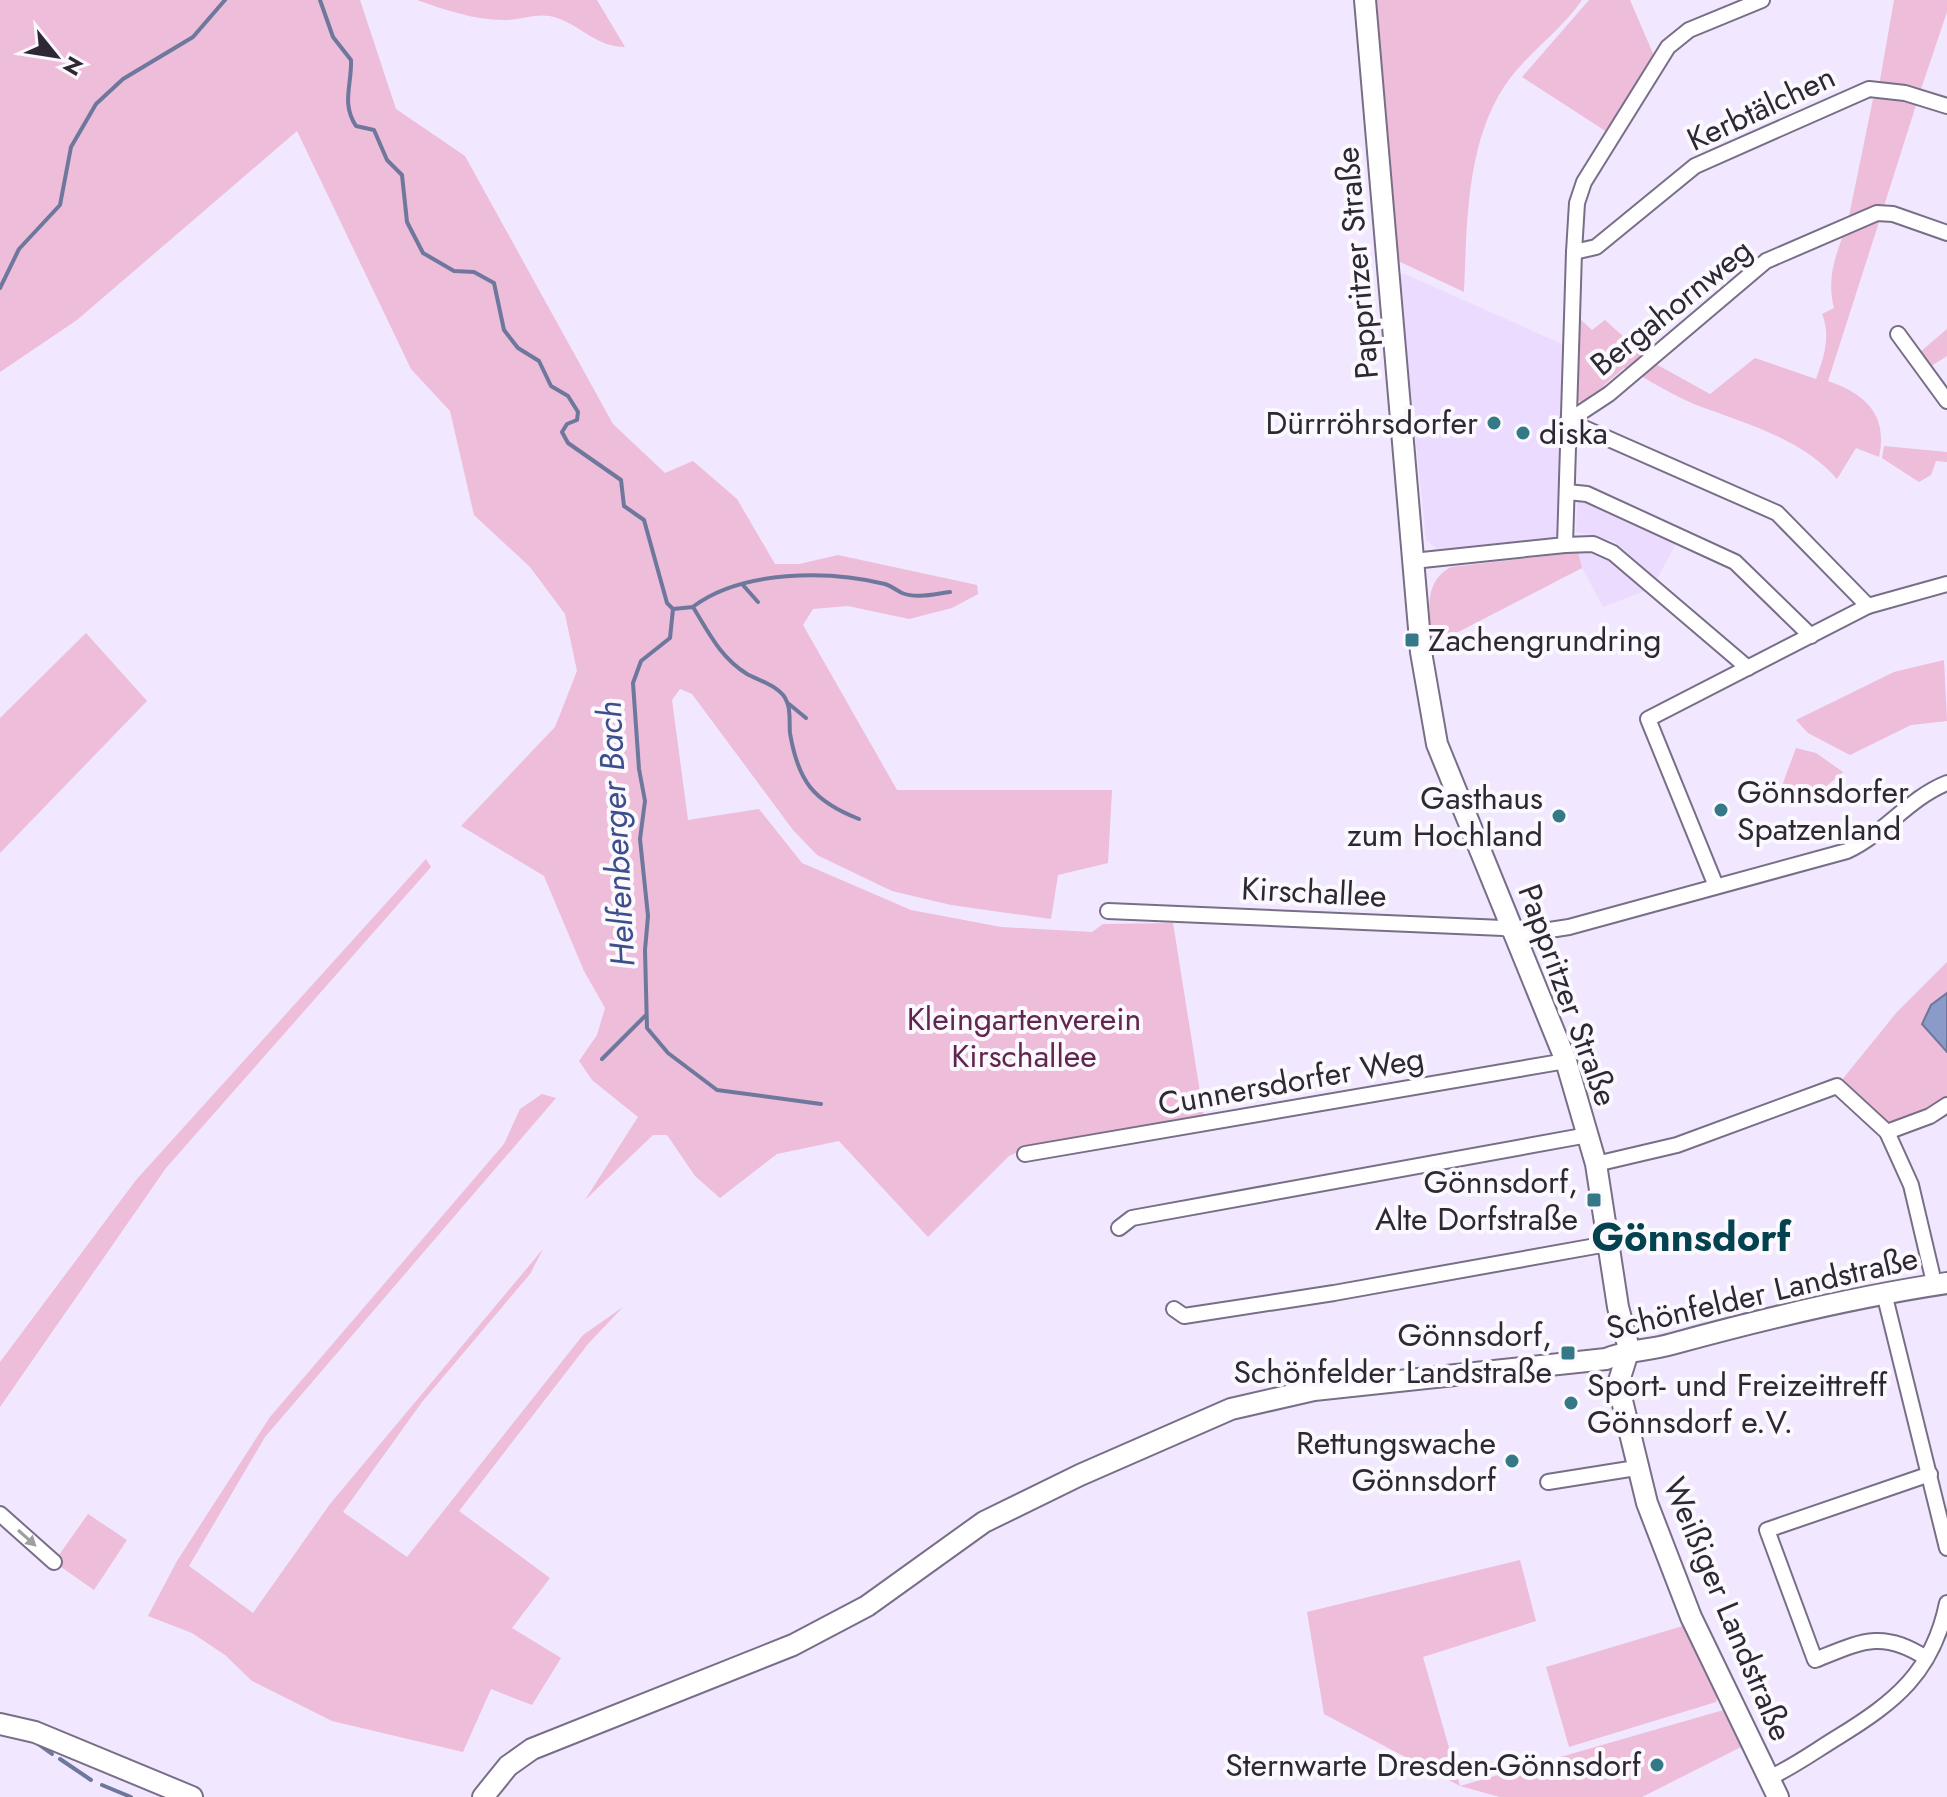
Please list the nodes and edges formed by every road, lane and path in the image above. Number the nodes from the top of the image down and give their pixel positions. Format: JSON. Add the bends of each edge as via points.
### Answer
{"nodes":[{"id":1,"x":1365,"y":0,"type":"edge"},
{"id":2,"x":1762,"y":0,"type":"edge"},
{"id":3,"x":1947,"y":106,"type":"edge"},
{"id":4,"x":1947,"y":233,"type":"edge"},
{"id":5,"x":1574,"y":252,"type":"junction"},
{"id":6,"x":1898,"y":334,"type":"dead end"},
{"id":7,"x":1947,"y":401,"type":"edge"},
{"id":8,"x":1568,"y":421,"type":"junction"},
{"id":9,"x":1567,"y":492,"type":"junction"},
{"id":10,"x":1565,"y":545,"type":"junction"},
{"id":11,"x":1413,"y":561,"type":"junction"},
{"id":12,"x":1947,"y":584,"type":"edge"},
{"id":13,"x":1868,"y":606,"type":"junction"},
{"id":14,"x":1811,"y":636,"type":"junction"},
{"id":15,"x":1748,"y":668,"type":"junction"},
{"id":16,"x":1947,"y":783,"type":"edge"},
{"id":17,"x":1716,"y":886,"type":"junction"},
{"id":18,"x":1108,"y":911,"type":"dead end"},
{"id":19,"x":1516,"y":932,"type":"junction"},
{"id":20,"x":1566,"y":1061,"type":"junction"},
{"id":21,"x":1947,"y":1105,"type":"edge"},
{"id":22,"x":1887,"y":1132,"type":"junction"},
{"id":23,"x":1588,"y":1135,"type":"junction"},
{"id":24,"x":1025,"y":1154,"type":"dead end"},
{"id":25,"x":1596,"y":1164,"type":"junction"},
{"id":26,"x":1119,"y":1228,"type":"dead end"},
{"id":27,"x":1607,"y":1244,"type":"junction"},
{"id":28,"x":1940,"y":1278,"type":"edge"},
{"id":29,"x":1884,"y":1293,"type":"junction"},
{"id":30,"x":1174,"y":1309,"type":"dead end"},
{"id":31,"x":1629,"y":1349,"type":"junction"},
{"id":32,"x":1636,"y":1468,"type":"junction"},
{"id":33,"x":1930,"y":1474,"type":"junction"},
{"id":34,"x":1548,"y":1482,"type":"dead end"},
{"id":35,"x":0,"y":1514,"type":"edge"},
{"id":36,"x":1947,"y":1548,"type":"edge"},
{"id":37,"x":54,"y":1562,"type":"dead end"},
{"id":38,"x":1947,"y":1603,"type":"edge"},
{"id":39,"x":1926,"y":1658,"type":"junction"},
{"id":40,"x":0,"y":1724,"type":"edge"},
{"id":41,"x":1774,"y":1788,"type":"edge"},
{"id":42,"x":192,"y":1797,"type":"edge"},
{"id":43,"x":483,"y":1797,"type":"edge"}],
"edges":[{"from":1,"to":11,"type":"street","name":"Pappritzer Straße"},
{"from":2,"to":5,"type":"street","via":[[1689,30],[1668,47],[1584,182]]},
{"from":3,"to":5,"type":"street","name":"Kerbtälchen","via":[[1869,89],[1695,166],[1596,247]]},
{"from":4,"to":8,"type":"street","name":"Bergahornweg","via":[[1877,213],[1766,261],[1609,394]]},
{"from":5,"to":8,"type":"street"},
{"from":6,"to":7,"type":"street"},
{"from":8,"to":9,"type":"street"},
{"from":8,"to":13,"type":"street","via":[[1777,513]]},
{"from":9,"to":10,"type":"street"},
{"from":9,"to":14,"type":"street","via":[[1587,494],[1735,562]]},
{"from":10,"to":11,"type":"street"},
{"from":10,"to":15,"type":"street","via":[[1593,544],[1613,553]]},
{"from":11,"to":19,"type":"street","name":"Pappritzer Straße","via":[[1437,744]]},
{"from":12,"to":13,"type":"street"},
{"from":13,"to":14,"type":"street"},
{"from":14,"to":15,"type":"street"},
{"from":15,"to":17,"type":"street","via":[[1648,719]]},
{"from":16,"to":17,"type":"street","name":"Kirschallee","via":[[1871,840],[1847,851]]},
{"from":17,"to":19,"type":"street","name":"Kirschallee","via":[[1569,927]]},
{"from":18,"to":19,"type":"street","name":"Kirschallee"},
{"from":19,"to":20,"type":"street","name":"Pappritzer Straße"},
{"from":20,"to":23,"type":"street","name":"Pappritzer Straße"},
{"from":20,"to":24,"type":"street","name":"Cunnersdorfer Weg"},
{"from":21,"to":22,"type":"street"},
{"from":22,"to":25,"type":"street","via":[[1837,1086],[1677,1145]]},
{"from":22,"to":28,"type":"street","via":[[1911,1185]]},
{"from":23,"to":25,"type":"street","name":"Pappritzer Straße"},
{"from":23,"to":26,"type":"street","via":[[1132,1218]]},
{"from":25,"to":27,"type":"street","name":"Pappritzer Straße"},
{"from":27,"to":30,"type":"street","via":[[1184,1316]]},
{"from":27,"to":31,"type":"street","name":"Pappritzer Straße"},
{"from":28,"to":29,"type":"street","name":"Schönfelder Landstraße"},
{"from":29,"to":31,"type":"street","name":"Schönfelder Landstraße","via":[[1798,1309],[1661,1348]]},
{"from":29,"to":33,"type":"street"},
{"from":31,"to":32,"type":"street","name":"Weißiger Landstraße","via":[[1618,1384]]},
{"from":31,"to":43,"type":"street","name":"Schönfelder Landstraße","via":[[1606,1359],[1314,1390],[1192,1425],[984,1522],[834,1625],[532,1749],[508,1766]]},
{"from":32,"to":34,"type":"street"},
{"from":32,"to":41,"type":"street","name":"Weißiger Landstraße","via":[[1691,1617]]},
{"from":33,"to":36,"type":"street"},
{"from":33,"to":39,"type":"street","via":[[1767,1530],[1815,1660],[1862,1641],[1889,1639]]},
{"from":35,"to":37,"type":"street","one_way":true},
{"from":38,"to":39,"type":"street"},
{"from":39,"to":41,"type":"street","via":[[1913,1681],[1889,1705]]},
{"from":40,"to":42,"type":"street","via":[[35,1732]]}]}
